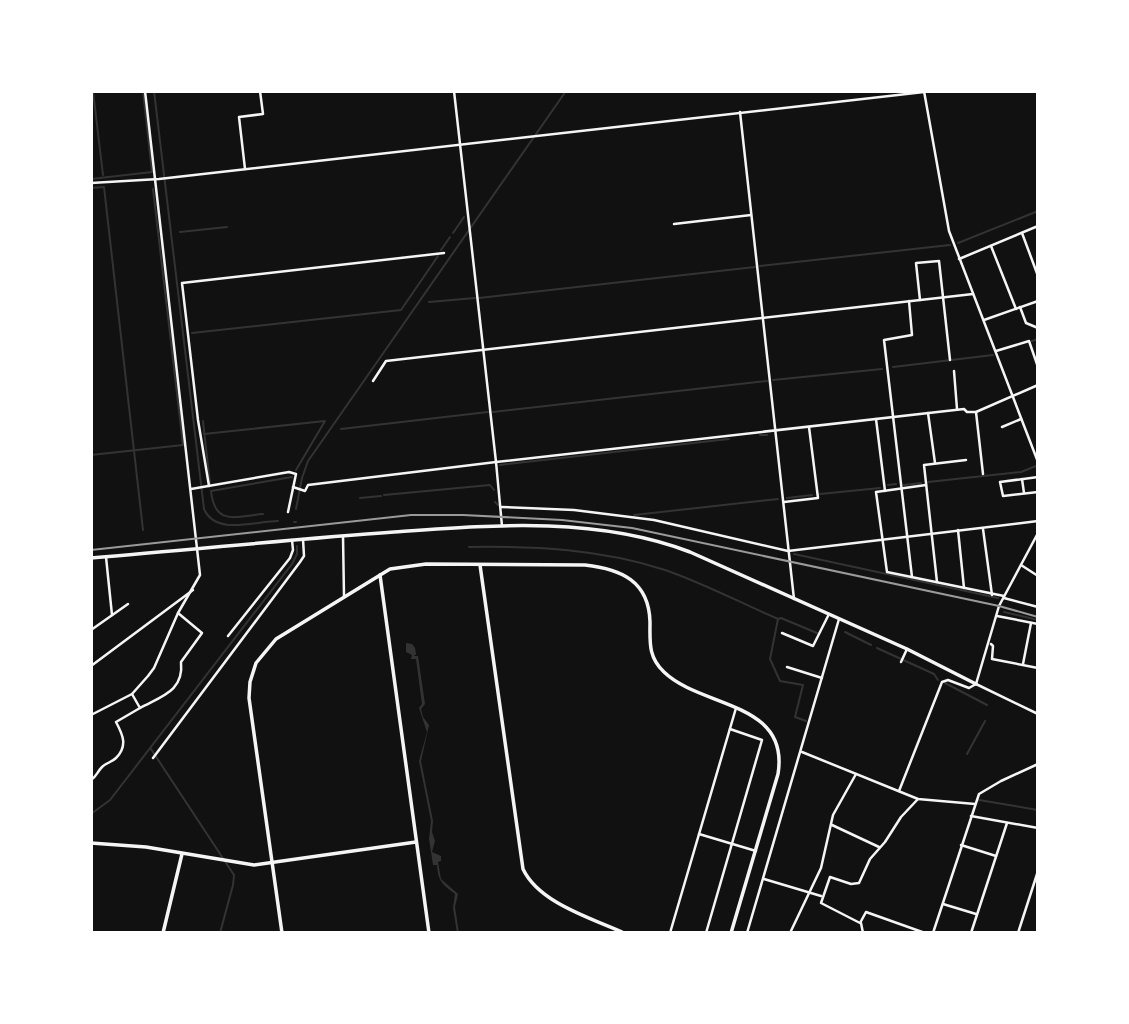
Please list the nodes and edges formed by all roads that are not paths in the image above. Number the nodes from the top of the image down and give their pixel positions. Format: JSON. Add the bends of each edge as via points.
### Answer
{"nodes":[{"id":1,"x":145,"y":91,"type":"edge"},
{"id":2,"x":260,"y":91,"type":"edge"},
{"id":3,"x":454,"y":91,"type":"edge"},
{"id":4,"x":924,"y":92,"type":"edge"},
{"id":5,"x":740,"y":112,"type":"junction"},
{"id":6,"x":460,"y":145,"type":"junction"},
{"id":7,"x":245,"y":169,"type":"junction"},
{"id":8,"x":157,"y":179,"type":"junction"},
{"id":9,"x":91,"y":183,"type":"edge"},
{"id":10,"x":751,"y":215,"type":"junction"},
{"id":11,"x":674,"y":224,"type":"dead end"},
{"id":12,"x":1038,"y":226,"type":"edge"},
{"id":13,"x":1022,"y":233,"type":"junction"},
{"id":14,"x":991,"y":246,"type":"junction"},
{"id":15,"x":444,"y":253,"type":"dead end"},
{"id":16,"x":959,"y":259,"type":"junction"},
{"id":17,"x":1038,"y":276,"type":"edge"},
{"id":18,"x":973,"y":294,"type":"junction"},
{"id":19,"x":944,"y":297,"type":"junction"},
{"id":20,"x":920,"y":300,"type":"junction"},
{"id":21,"x":909,"y":301,"type":"junction"},
{"id":22,"x":1038,"y":301,"type":"edge"},
{"id":23,"x":1018,"y":308,"type":"junction"},
{"id":24,"x":764,"y":318,"type":"junction"},
{"id":25,"x":984,"y":320,"type":"junction"},
{"id":26,"x":1038,"y":328,"type":"edge"},
{"id":27,"x":483,"y":349,"type":"junction"},
{"id":28,"x":996,"y":351,"type":"junction"},
{"id":29,"x":950,"y":360,"type":"dead end"},
{"id":30,"x":1038,"y":368,"type":"edge"},
{"id":31,"x":954,"y":371,"type":"dead end"},
{"id":32,"x":373,"y":381,"type":"dead end"},
{"id":33,"x":1038,"y":385,"type":"edge"},
{"id":34,"x":1012,"y":395,"type":"junction"},
{"id":35,"x":957,"y":410,"type":"junction"},
{"id":36,"x":976,"y":412,"type":"junction"},
{"id":37,"x":928,"y":413,"type":"junction"},
{"id":38,"x":892,"y":417,"type":"junction"},
{"id":39,"x":876,"y":419,"type":"junction"},
{"id":40,"x":1021,"y":419,"type":"junction"},
{"id":41,"x":809,"y":426,"type":"junction"},
{"id":42,"x":1002,"y":427,"type":"dead end"},
{"id":43,"x":776,"y":430,"type":"junction"},
{"id":44,"x":966,"y":460,"type":"dead end"},
{"id":45,"x":1038,"y":462,"type":"edge"},
{"id":46,"x":496,"y":463,"type":"junction"},
{"id":47,"x":935,"y":463,"type":"junction"},
{"id":48,"x":983,"y":474,"type":"dead end"},
{"id":49,"x":1038,"y":477,"type":"edge"},
{"id":50,"x":1022,"y":479,"type":"junction"},
{"id":51,"x":926,"y":485,"type":"junction"},
{"id":52,"x":207,"y":487,"type":"junction"},
{"id":53,"x":294,"y":488,"type":"junction"},
{"id":54,"x":191,"y":489,"type":"junction"},
{"id":55,"x":900,"y":489,"type":"junction"},
{"id":56,"x":885,"y":491,"type":"junction"},
{"id":57,"x":1038,"y":492,"type":"edge"},
{"id":58,"x":1024,"y":494,"type":"junction"},
{"id":59,"x":784,"y":502,"type":"junction"},
{"id":60,"x":501,"y":507,"type":"junction"},
{"id":61,"x":288,"y":512,"type":"dead end"},
{"id":62,"x":1038,"y":521,"type":"edge"},
{"id":63,"x":502,"y":526,"type":"junction"},
{"id":64,"x":983,"y":527,"type":"junction"},
{"id":65,"x":958,"y":530,"type":"junction"},
{"id":66,"x":931,"y":533,"type":"junction"},
{"id":67,"x":1038,"y":533,"type":"edge"},
{"id":68,"x":343,"y":536,"type":"junction"},
{"id":69,"x":906,"y":536,"type":"junction"},
{"id":70,"x":303,"y":539,"type":"junction"},
{"id":71,"x":883,"y":539,"type":"junction"},
{"id":72,"x":293,"y":540,"type":"junction"},
{"id":73,"x":198,"y":550,"type":"junction"},
{"id":74,"x":789,"y":551,"type":"junction"},
{"id":75,"x":106,"y":557,"type":"junction"},
{"id":76,"x":91,"y":558,"type":"edge"},
{"id":77,"x":480,"y":565,"type":"junction"},
{"id":78,"x":1021,"y":565,"type":"junction"},
{"id":79,"x":1038,"y":568,"type":"edge"},
{"id":80,"x":1032,"y":572,"type":"junction"},
{"id":81,"x":380,"y":575,"type":"junction"},
{"id":82,"x":1038,"y":576,"type":"edge"},
{"id":83,"x":912,"y":577,"type":"junction"},
{"id":84,"x":937,"y":582,"type":"junction"},
{"id":85,"x":964,"y":588,"type":"junction"},
{"id":86,"x":193,"y":590,"type":"junction"},
{"id":87,"x":992,"y":595,"type":"junction"},
{"id":88,"x":344,"y":596,"type":"junction"},
{"id":89,"x":1004,"y":597,"type":"junction"},
{"id":90,"x":794,"y":598,"type":"junction"},
{"id":91,"x":128,"y":604,"type":"dead end"},
{"id":92,"x":1038,"y":607,"type":"edge"},
{"id":93,"x":178,"y":613,"type":"junction"},
{"id":94,"x":829,"y":614,"type":"junction"},
{"id":95,"x":112,"y":615,"type":"junction"},
{"id":96,"x":998,"y":616,"type":"junction"},
{"id":97,"x":839,"y":619,"type":"junction"},
{"id":98,"x":1031,"y":622,"type":"junction"},
{"id":99,"x":1038,"y":624,"type":"edge"},
{"id":100,"x":91,"y":630,"type":"edge"},
{"id":101,"x":782,"y":633,"type":"dead end"},
{"id":102,"x":228,"y":636,"type":"dead end"},
{"id":103,"x":989,"y":643,"type":"junction"},
{"id":104,"x":907,"y":649,"type":"junction"},
{"id":105,"x":902,"y":660,"type":"dead end"},
{"id":106,"x":1022,"y":665,"type":"junction"},
{"id":107,"x":91,"y":666,"type":"edge"},
{"id":108,"x":787,"y":667,"type":"dead end"},
{"id":109,"x":1038,"y":668,"type":"edge"},
{"id":110,"x":822,"y":678,"type":"junction"},
{"id":111,"x":976,"y":684,"type":"junction"},
{"id":112,"x":132,"y":694,"type":"junction"},
{"id":113,"x":140,"y":708,"type":"junction"},
{"id":114,"x":736,"y":708,"type":"junction"},
{"id":115,"x":1038,"y":714,"type":"edge"},
{"id":116,"x":91,"y":715,"type":"edge"},
{"id":117,"x":730,"y":729,"type":"junction"},
{"id":118,"x":801,"y":751,"type":"junction"},
{"id":119,"x":153,"y":758,"type":"dead end"},
{"id":120,"x":1038,"y":764,"type":"edge"},
{"id":121,"x":856,"y":774,"type":"junction"},
{"id":122,"x":91,"y":779,"type":"edge"},
{"id":123,"x":899,"y":791,"type":"junction"},
{"id":124,"x":918,"y":799,"type":"junction"},
{"id":125,"x":975,"y":804,"type":"junction"},
{"id":126,"x":971,"y":816,"type":"junction"},
{"id":127,"x":1007,"y":823,"type":"junction"},
{"id":128,"x":831,"y":825,"type":"junction"},
{"id":129,"x":1038,"y":828,"type":"edge"},
{"id":130,"x":699,"y":834,"type":"junction"},
{"id":131,"x":416,"y":842,"type":"junction"},
{"id":132,"x":91,"y":843,"type":"edge"},
{"id":133,"x":732,"y":844,"type":"junction"},
{"id":134,"x":961,"y":845,"type":"junction"},
{"id":135,"x":879,"y":848,"type":"junction"},
{"id":136,"x":756,"y":851,"type":"junction"},
{"id":137,"x":183,"y":854,"type":"junction"},
{"id":138,"x":996,"y":856,"type":"junction"},
{"id":139,"x":272,"y":862,"type":"junction"},
{"id":140,"x":1038,"y":870,"type":"edge"},
{"id":141,"x":764,"y":878,"type":"junction"},
{"id":142,"x":810,"y":892,"type":"junction"},
{"id":143,"x":822,"y":897,"type":"junction"},
{"id":144,"x":943,"y":904,"type":"junction"},
{"id":145,"x":977,"y":915,"type":"junction"},
{"id":146,"x":860,"y":923,"type":"junction"},
{"id":147,"x":163,"y":933,"type":"edge"},
{"id":148,"x":282,"y":933,"type":"edge"},
{"id":149,"x":429,"y":933,"type":"edge"},
{"id":150,"x":624,"y":933,"type":"edge"},
{"id":151,"x":670,"y":933,"type":"edge"},
{"id":152,"x":706,"y":933,"type":"edge"},
{"id":153,"x":732,"y":933,"type":"edge"},
{"id":154,"x":747,"y":933,"type":"edge"},
{"id":155,"x":790,"y":933,"type":"edge"},
{"id":156,"x":863,"y":933,"type":"edge"},
{"id":157,"x":925,"y":933,"type":"edge"},
{"id":158,"x":933,"y":933,"type":"edge"},
{"id":159,"x":971,"y":933,"type":"edge"},
{"id":160,"x":1018,"y":933,"type":"edge"}],
"edges":[{"from":1,"to":8,"type":"street"},
{"from":2,"to":7,"type":"street","via":[[262,114],[239,117]]},
{"from":3,"to":6,"type":"street"},
{"from":4,"to":5,"type":"street"},
{"from":4,"to":16,"type":"street","via":[[946,221]]},
{"from":5,"to":6,"type":"street"},
{"from":5,"to":10,"type":"street"},
{"from":6,"to":7,"type":"street"},
{"from":6,"to":27,"type":"street"},
{"from":7,"to":8,"type":"street"},
{"from":8,"to":9,"type":"street"},
{"from":8,"to":54,"type":"street"},
{"from":10,"to":11,"type":"street"},
{"from":10,"to":24,"type":"street"},
{"from":12,"to":13,"type":"street"},
{"from":13,"to":14,"type":"street"},
{"from":13,"to":17,"type":"street"},
{"from":14,"to":16,"type":"street"},
{"from":14,"to":23,"type":"street"},
{"from":15,"to":52,"type":"street","via":[[183,283]]},
{"from":16,"to":18,"type":"street"},
{"from":18,"to":19,"type":"street"},
{"from":18,"to":25,"type":"street"},
{"from":19,"to":20,"type":"street"},
{"from":19,"to":20,"type":"street","via":[[939,261],[916,263]]},
{"from":19,"to":29,"type":"street"},
{"from":20,"to":21,"type":"street"},
{"from":21,"to":24,"type":"street"},
{"from":21,"to":38,"type":"street","via":[[912,335],[884,340]]},
{"from":22,"to":23,"type":"street"},
{"from":23,"to":25,"type":"street"},
{"from":23,"to":26,"type":"street","via":[[1026,323]]},
{"from":24,"to":27,"type":"street"},
{"from":24,"to":43,"type":"street"},
{"from":25,"to":28,"type":"street"},
{"from":27,"to":32,"type":"street","via":[[386,362]]},
{"from":27,"to":46,"type":"street"},
{"from":28,"to":30,"type":"street","via":[[1029,341]]},
{"from":28,"to":34,"type":"street"},
{"from":31,"to":35,"type":"street"},
{"from":33,"to":34,"type":"street"},
{"from":34,"to":36,"type":"street"},
{"from":34,"to":40,"type":"street"},
{"from":35,"to":36,"type":"street"},
{"from":35,"to":37,"type":"street"},
{"from":36,"to":48,"type":"street"},
{"from":37,"to":38,"type":"street"},
{"from":37,"to":47,"type":"street"},
{"from":38,"to":39,"type":"street"},
{"from":38,"to":55,"type":"street"},
{"from":39,"to":41,"type":"street"},
{"from":39,"to":56,"type":"street"},
{"from":40,"to":42,"type":"street"},
{"from":40,"to":45,"type":"street"},
{"from":41,"to":43,"type":"street"},
{"from":41,"to":59,"type":"street","via":[[818,498]]},
{"from":43,"to":46,"type":"street"},
{"from":43,"to":59,"type":"street"},
{"from":44,"to":47,"type":"street"},
{"from":46,"to":53,"type":"street","via":[[308,485],[304,491]]},
{"from":46,"to":60,"type":"street"},
{"from":47,"to":51,"type":"street","via":[[924,465]]},
{"from":49,"to":50,"type":"street"},
{"from":50,"to":58,"type":"street"},
{"from":50,"to":58,"type":"street","via":[[1000,482],[1003,496]]},
{"from":51,"to":55,"type":"street"},
{"from":51,"to":66,"type":"street"},
{"from":52,"to":53,"type":"street","via":[[289,472],[296,474]]},
{"from":52,"to":54,"type":"street"},
{"from":53,"to":61,"type":"street"},
{"from":54,"to":73,"type":"street"},
{"from":55,"to":56,"type":"street"},
{"from":55,"to":69,"type":"street"},
{"from":56,"to":71,"type":"street","via":[[877,492]]},
{"from":57,"to":58,"type":"street"},
{"from":59,"to":74,"type":"street"},
{"from":60,"to":63,"type":"street"},
{"from":60,"to":74,"type":"street","via":[[654,520]]},
{"from":62,"to":64,"type":"street"},
{"from":63,"to":68,"type":"street"},
{"from":63,"to":90,"type":"street","via":[[575,528],[656,541]]},
{"from":64,"to":65,"type":"street"},
{"from":64,"to":87,"type":"street"},
{"from":65,"to":66,"type":"street"},
{"from":65,"to":85,"type":"street"},
{"from":66,"to":69,"type":"street"},
{"from":66,"to":84,"type":"street"},
{"from":67,"to":78,"type":"street"},
{"from":68,"to":70,"type":"street"},
{"from":68,"to":88,"type":"street"},
{"from":69,"to":71,"type":"street"},
{"from":69,"to":83,"type":"street"},
{"from":70,"to":72,"type":"street"},
{"from":70,"to":119,"type":"street","via":[[300,562]]},
{"from":71,"to":74,"type":"street"},
{"from":71,"to":83,"type":"street","via":[[887,572]]},
{"from":72,"to":73,"type":"street"},
{"from":72,"to":102,"type":"street","via":[[290,558]]},
{"from":73,"to":75,"type":"street"},
{"from":73,"to":86,"type":"street","via":[[200,575]]},
{"from":74,"to":90,"type":"street"},
{"from":75,"to":76,"type":"street"},
{"from":75,"to":95,"type":"street"},
{"from":77,"to":81,"type":"street","via":[[426,564]]},
{"from":77,"to":114,"type":"street","via":[[585,565],[625,575],[648,605],[649,641],[657,666],[675,681]]},
{"from":77,"to":150,"type":"street","via":[[523,869],[544,896]]},
{"from":78,"to":80,"type":"street"},
{"from":78,"to":89,"type":"street"},
{"from":79,"to":80,"type":"street"},
{"from":80,"to":82,"type":"street"},
{"from":81,"to":88,"type":"street"},
{"from":81,"to":131,"type":"street"},
{"from":83,"to":84,"type":"street"},
{"from":84,"to":85,"type":"street"},
{"from":85,"to":87,"type":"street"},
{"from":86,"to":93,"type":"street"},
{"from":86,"to":107,"type":"street"},
{"from":87,"to":89,"type":"street"},
{"from":88,"to":139,"type":"street","via":[[276,639],[261,656],[250,682]]},
{"from":89,"to":92,"type":"street"},
{"from":89,"to":96,"type":"street"},
{"from":90,"to":94,"type":"street"},
{"from":91,"to":95,"type":"street"},
{"from":93,"to":112,"type":"street","via":[[154,668]]},
{"from":93,"to":113,"type":"street","via":[[202,633],[181,662],[179,684]]},
{"from":94,"to":97,"type":"street"},
{"from":94,"to":101,"type":"street","via":[[813,646]]},
{"from":95,"to":100,"type":"street"},
{"from":96,"to":98,"type":"street"},
{"from":96,"to":103,"type":"street"},
{"from":97,"to":104,"type":"street"},
{"from":97,"to":110,"type":"street"},
{"from":98,"to":99,"type":"street"},
{"from":98,"to":106,"type":"street"},
{"from":103,"to":106,"type":"street","via":[[992,659]]},
{"from":103,"to":111,"type":"street"},
{"from":104,"to":105,"type":"street"},
{"from":104,"to":111,"type":"street"},
{"from":106,"to":109,"type":"street"},
{"from":108,"to":110,"type":"street"},
{"from":110,"to":118,"type":"street"},
{"from":111,"to":115,"type":"street"},
{"from":111,"to":123,"type":"street","via":[[969,688],[942,682]]},
{"from":112,"to":113,"type":"street"},
{"from":112,"to":116,"type":"street"},
{"from":113,"to":122,"type":"street","via":[[116,722],[124,745]]},
{"from":114,"to":117,"type":"street"},
{"from":114,"to":136,"type":"street","via":[[766,726],[779,751],[778,774]]},
{"from":117,"to":130,"type":"street"},
{"from":117,"to":133,"type":"street","via":[[762,740]]},
{"from":118,"to":121,"type":"street"},
{"from":118,"to":141,"type":"street"},
{"from":120,"to":125,"type":"street","via":[[982,791]]},
{"from":121,"to":123,"type":"street"},
{"from":121,"to":128,"type":"street"},
{"from":123,"to":124,"type":"street"},
{"from":124,"to":125,"type":"street"},
{"from":124,"to":135,"type":"street"},
{"from":125,"to":126,"type":"street"},
{"from":126,"to":127,"type":"street"},
{"from":126,"to":134,"type":"street"},
{"from":127,"to":129,"type":"street"},
{"from":127,"to":138,"type":"street"},
{"from":128,"to":135,"type":"street"},
{"from":128,"to":142,"type":"street"},
{"from":130,"to":133,"type":"street"},
{"from":130,"to":151,"type":"street"},
{"from":131,"to":139,"type":"street"},
{"from":131,"to":149,"type":"street"},
{"from":132,"to":137,"type":"street"},
{"from":133,"to":136,"type":"street"},
{"from":133,"to":152,"type":"street"},
{"from":134,"to":138,"type":"street"},
{"from":134,"to":144,"type":"street"},
{"from":135,"to":143,"type":"street","via":[[859,883],[830,877]]},
{"from":136,"to":153,"type":"street"},
{"from":137,"to":139,"type":"street","via":[[254,865]]},
{"from":137,"to":147,"type":"street"},
{"from":138,"to":145,"type":"street"},
{"from":139,"to":148,"type":"street"},
{"from":140,"to":160,"type":"street"},
{"from":141,"to":142,"type":"street"},
{"from":141,"to":154,"type":"street"},
{"from":142,"to":143,"type":"street"},
{"from":142,"to":155,"type":"street"},
{"from":143,"to":146,"type":"street","via":[[821,903]]},
{"from":144,"to":145,"type":"street"},
{"from":144,"to":158,"type":"street"},
{"from":145,"to":159,"type":"street"},
{"from":146,"to":156,"type":"street"},
{"from":146,"to":157,"type":"street","via":[[866,912]]}]}
